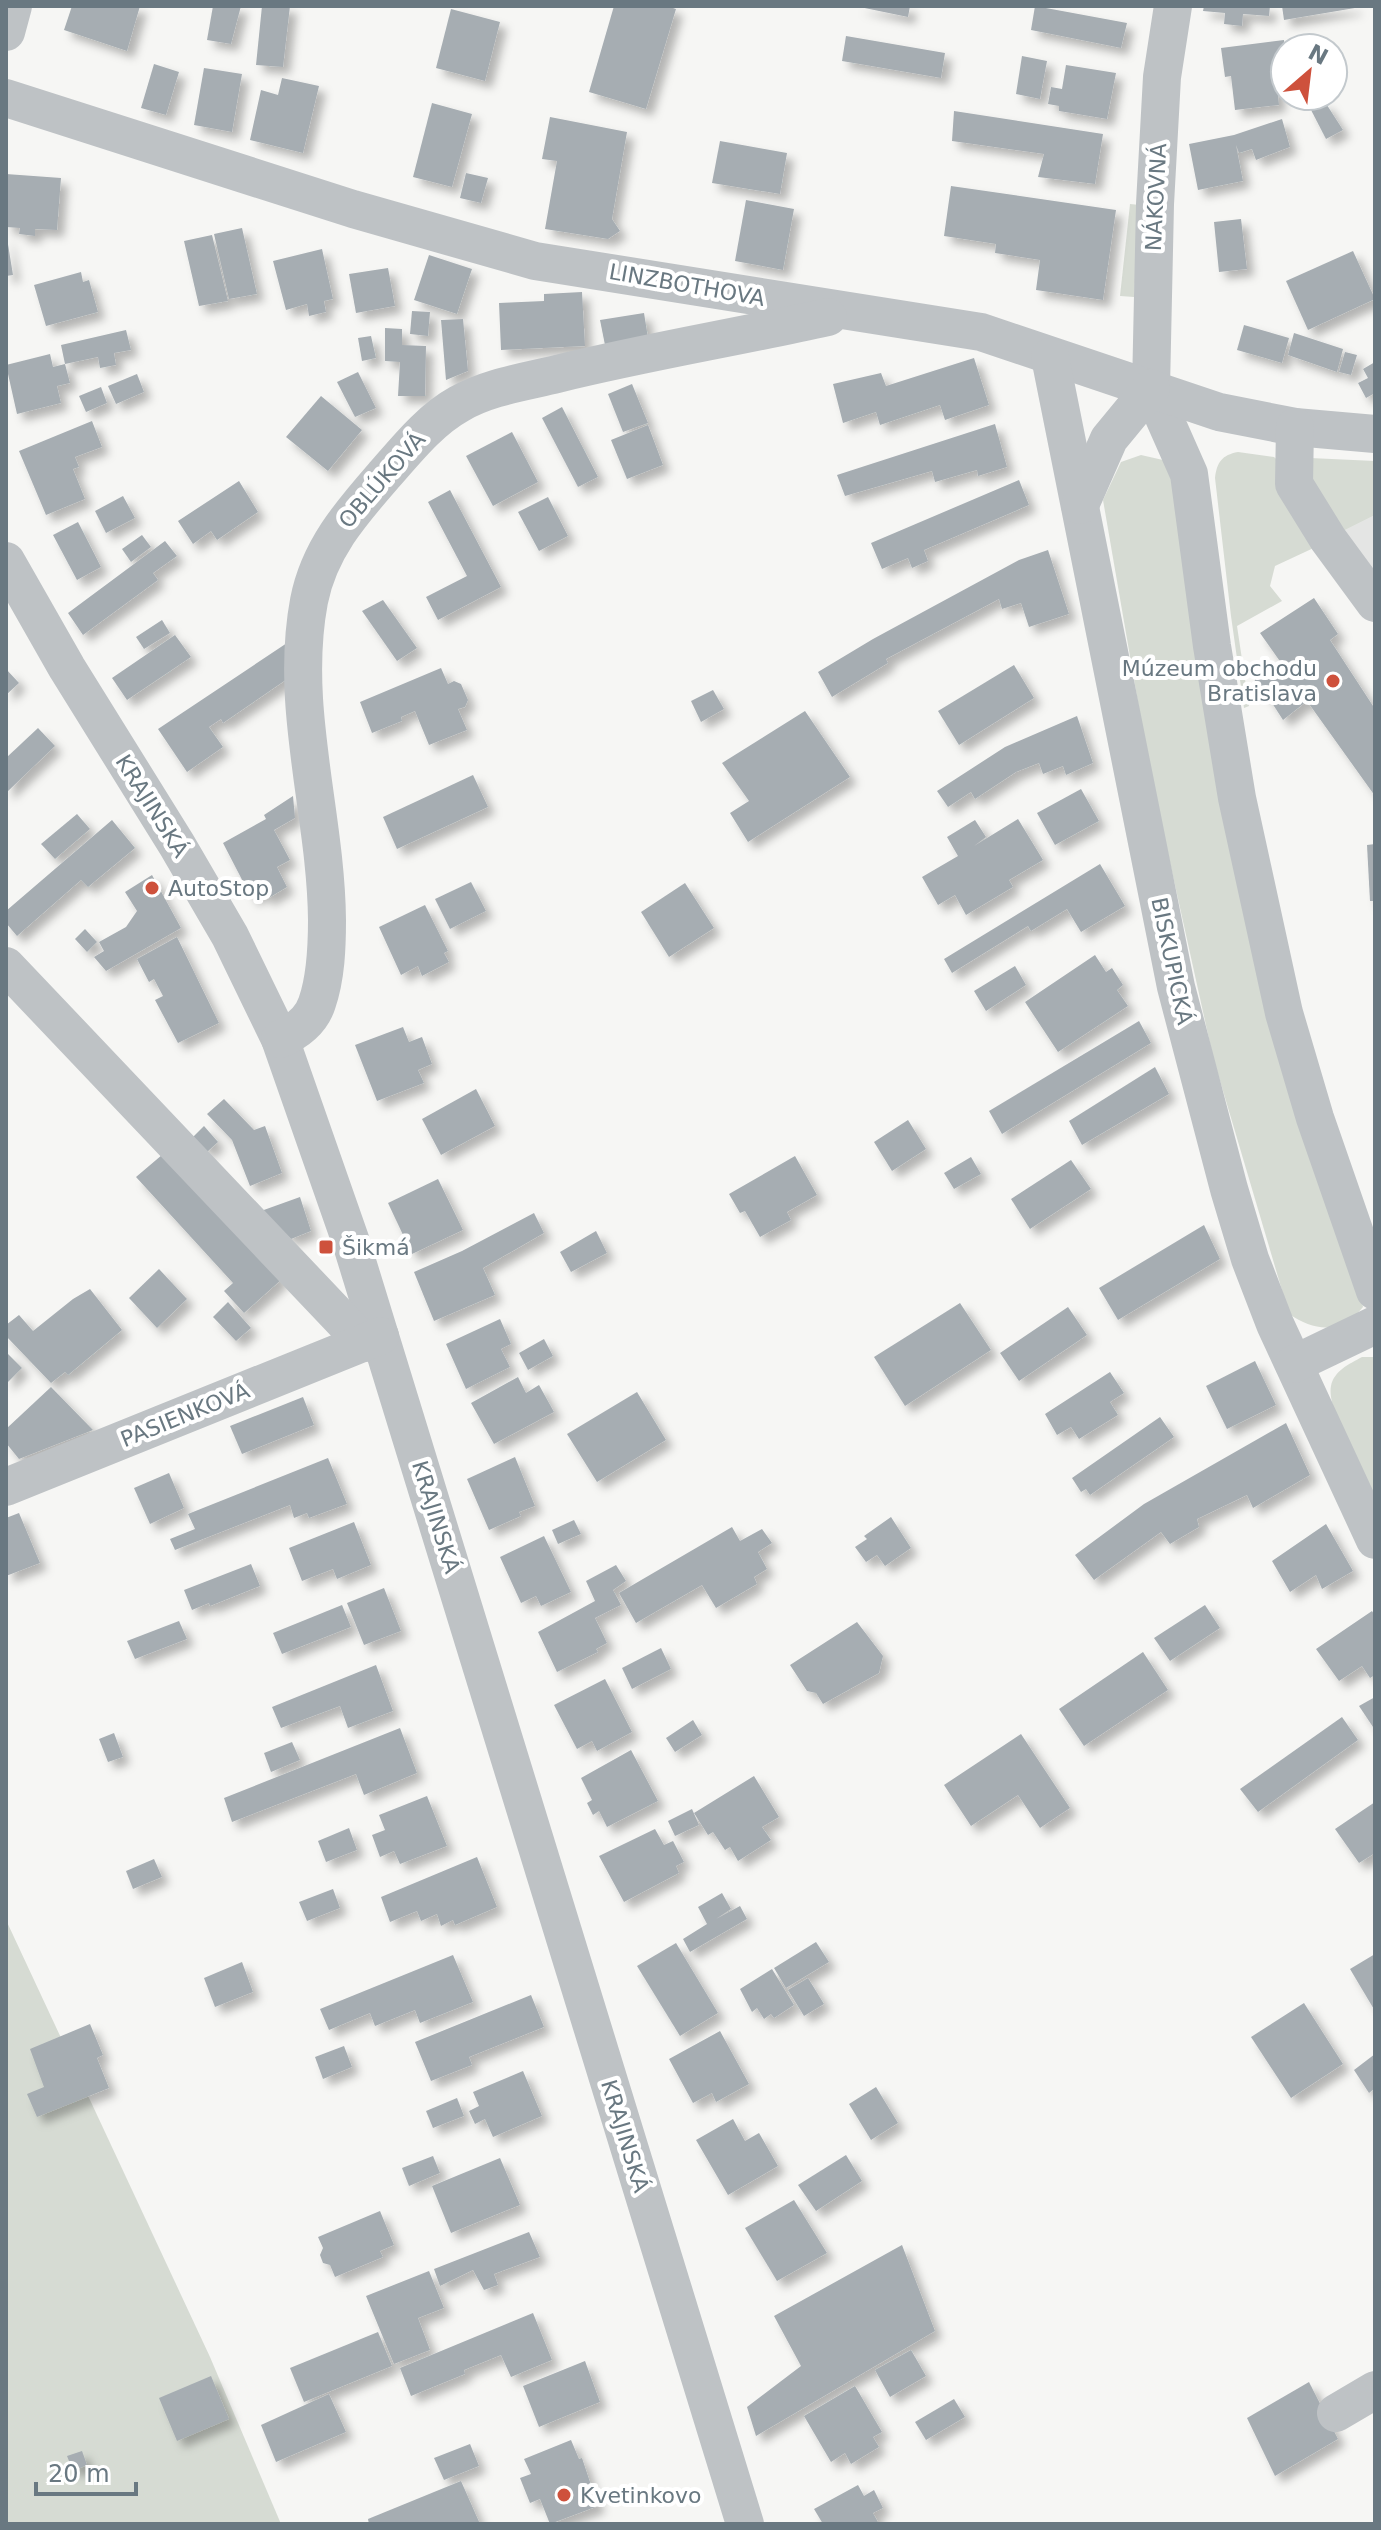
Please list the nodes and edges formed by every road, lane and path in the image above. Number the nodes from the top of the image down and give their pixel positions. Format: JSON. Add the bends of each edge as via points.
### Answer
{"nodes":[{"id":1,"x":13,"y":6,"type":"edge"},
{"id":2,"x":1173,"y":6,"type":"edge"},
{"id":3,"x":6,"y":32,"type":"edge"},
{"id":4,"x":6,"y":98,"type":"edge"},
{"id":5,"x":846,"y":312,"type":"junction"},
{"id":6,"x":1050,"y":357,"type":"junction"},
{"id":7,"x":1151,"y":388,"type":"junction"},
{"id":8,"x":1295,"y":427,"type":"junction"},
{"id":9,"x":1375,"y":434,"type":"edge"},
{"id":10,"x":1080,"y":505,"type":"junction"},
{"id":11,"x":6,"y":561,"type":"edge"},
{"id":12,"x":1375,"y":603,"type":"edge"},
{"id":13,"x":6,"y":966,"type":"edge"},
{"id":14,"x":280,"y":1039,"type":"junction"},
{"id":15,"x":1375,"y":1291,"type":"edge"},
{"id":16,"x":1375,"y":1325,"type":"edge"},
{"id":17,"x":372,"y":1339,"type":"junction"},
{"id":18,"x":1294,"y":1364,"type":"junction"},
{"id":19,"x":6,"y":1487,"type":"edge"},
{"id":20,"x":1375,"y":1540,"type":"edge"},
{"id":21,"x":1375,"y":2390,"type":"edge"},
{"id":22,"x":1336,"y":2413,"type":"dead end"},
{"id":23,"x":745,"y":2524,"type":"edge"}],
"edges":[{"from":1,"to":3,"type":"street"},
{"from":2,"to":7,"type":"street","name":"NÁKOVNÁ","via":[[1162,77]]},
{"from":4,"to":5,"type":"street","name":"LINZBOTHOVA","via":[[535,261]]},
{"from":5,"to":6,"type":"street","name":"LINZBOTHOVA","via":[[981,332]]},
{"from":5,"to":14,"type":"street","name":"OBLÚKOVÁ","via":[[478,393],[442,414],[345,519],[312,584],[304,636],[307,726],[326,881],[324,975],[313,1013],[298,1031]]},
{"from":6,"to":7,"type":"street","name":"LINZBOTHOVA"},
{"from":6,"to":10,"type":"street","name":"BISKUPICKÁ"},
{"from":7,"to":8,"type":"street","name":"LINZBOTHOVA","via":[[1219,412]]},
{"from":7,"to":10,"type":"street","via":[[1109,439]]},
{"from":7,"to":15,"type":"street","via":[[1189,474],[1237,798],[1284,1013]]},
{"from":8,"to":9,"type":"street","name":"LINZBOTHOVA"},
{"from":8,"to":12,"type":"street","via":[[1294,484]]},
{"from":10,"to":18,"type":"street","name":"BISKUPICKÁ","via":[[1176,987],[1246,1245]]},
{"from":11,"to":14,"type":"street","name":"KRAJINSKÁ","via":[[230,936]]},
{"from":13,"to":17,"type":"street"},
{"from":14,"to":17,"type":"street","name":"KRAJINSKÁ","via":[[351,1242]]},
{"from":16,"to":18,"type":"street"},
{"from":17,"to":19,"type":"street","name":"PASIENKOVÁ"},
{"from":17,"to":23,"type":"street","name":"KRAJINSKÁ"},
{"from":18,"to":20,"type":"street","name":"BISKUPICKÁ"},
{"from":21,"to":22,"type":"street"}]}
